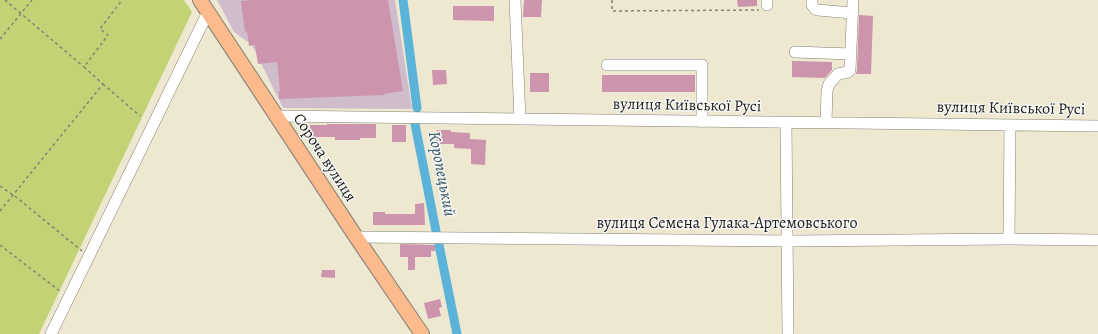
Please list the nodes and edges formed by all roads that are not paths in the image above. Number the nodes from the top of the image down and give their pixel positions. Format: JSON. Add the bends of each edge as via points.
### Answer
{"nodes":[{"id":1,"x":200,"y":0,"type":"edge"},
{"id":2,"x":515,"y":0,"type":"edge"},
{"id":3,"x":812,"y":0,"type":"edge"},
{"id":4,"x":853,"y":0,"type":"edge"},
{"id":5,"x":208,"y":12,"type":"junction"},
{"id":6,"x":852,"y":13,"type":"junction"},
{"id":7,"x":795,"y":52,"type":"dead end"},
{"id":8,"x":851,"y":54,"type":"junction"},
{"id":9,"x":607,"y":65,"type":"dead end"},
{"id":10,"x":276,"y":116,"type":"junction"},
{"id":11,"x":520,"y":119,"type":"junction"},
{"id":12,"x":702,"y":122,"type":"junction"},
{"id":13,"x":786,"y":123,"type":"junction"},
{"id":14,"x":826,"y":123,"type":"junction"},
{"id":15,"x":1010,"y":125,"type":"junction"},
{"id":16,"x":1098,"y":126,"type":"edge"},
{"id":17,"x":356,"y":237,"type":"junction"},
{"id":18,"x":1009,"y":239,"type":"junction"},
{"id":19,"x":1098,"y":240,"type":"edge"},
{"id":20,"x":788,"y":241,"type":"junction"},
{"id":21,"x":51,"y":334,"type":"edge"},
{"id":22,"x":422,"y":334,"type":"edge"},
{"id":23,"x":788,"y":334,"type":"edge"}],
"edges":[{"from":1,"to":5,"type":"main road","name":"Сороча вулиця"},
{"from":2,"to":11,"type":"street"},
{"from":3,"to":6,"type":"street","via":[[812,5],[818,10]]},
{"from":4,"to":6,"type":"street"},
{"from":5,"to":10,"type":"main road","name":"Сороча вулиця"},
{"from":5,"to":21,"type":"street"},
{"from":6,"to":8,"type":"street"},
{"from":7,"to":8,"type":"street"},
{"from":8,"to":14,"type":"street","via":[[850,70],[838,74],[829,84]]},
{"from":9,"to":12,"type":"street","via":[[702,65]]},
{"from":10,"to":11,"type":"street","name":"вулиця Київської Русі"},
{"from":10,"to":17,"type":"main road","name":"Сороча вулиця"},
{"from":11,"to":12,"type":"street","name":"вулиця Київської Русі"},
{"from":12,"to":13,"type":"street","name":"вулиця Київської Русі"},
{"from":13,"to":14,"type":"street","name":"вулиця Київської Русі"},
{"from":13,"to":20,"type":"street"},
{"from":14,"to":15,"type":"street","name":"вулиця Київської Русі"},
{"from":15,"to":16,"type":"street","name":"вулиця Київської Русі"},
{"from":15,"to":18,"type":"street"},
{"from":17,"to":20,"type":"street","name":"вулиця Семена Гулака-Артемовського"},
{"from":17,"to":22,"type":"main road","name":"Сороча вулиця"},
{"from":18,"to":19,"type":"street","name":"вулиця Семена Гулака-Артемовського"},
{"from":18,"to":20,"type":"street","name":"вулиця Семена Гулака-Артемовського"},
{"from":20,"to":23,"type":"street"}]}
